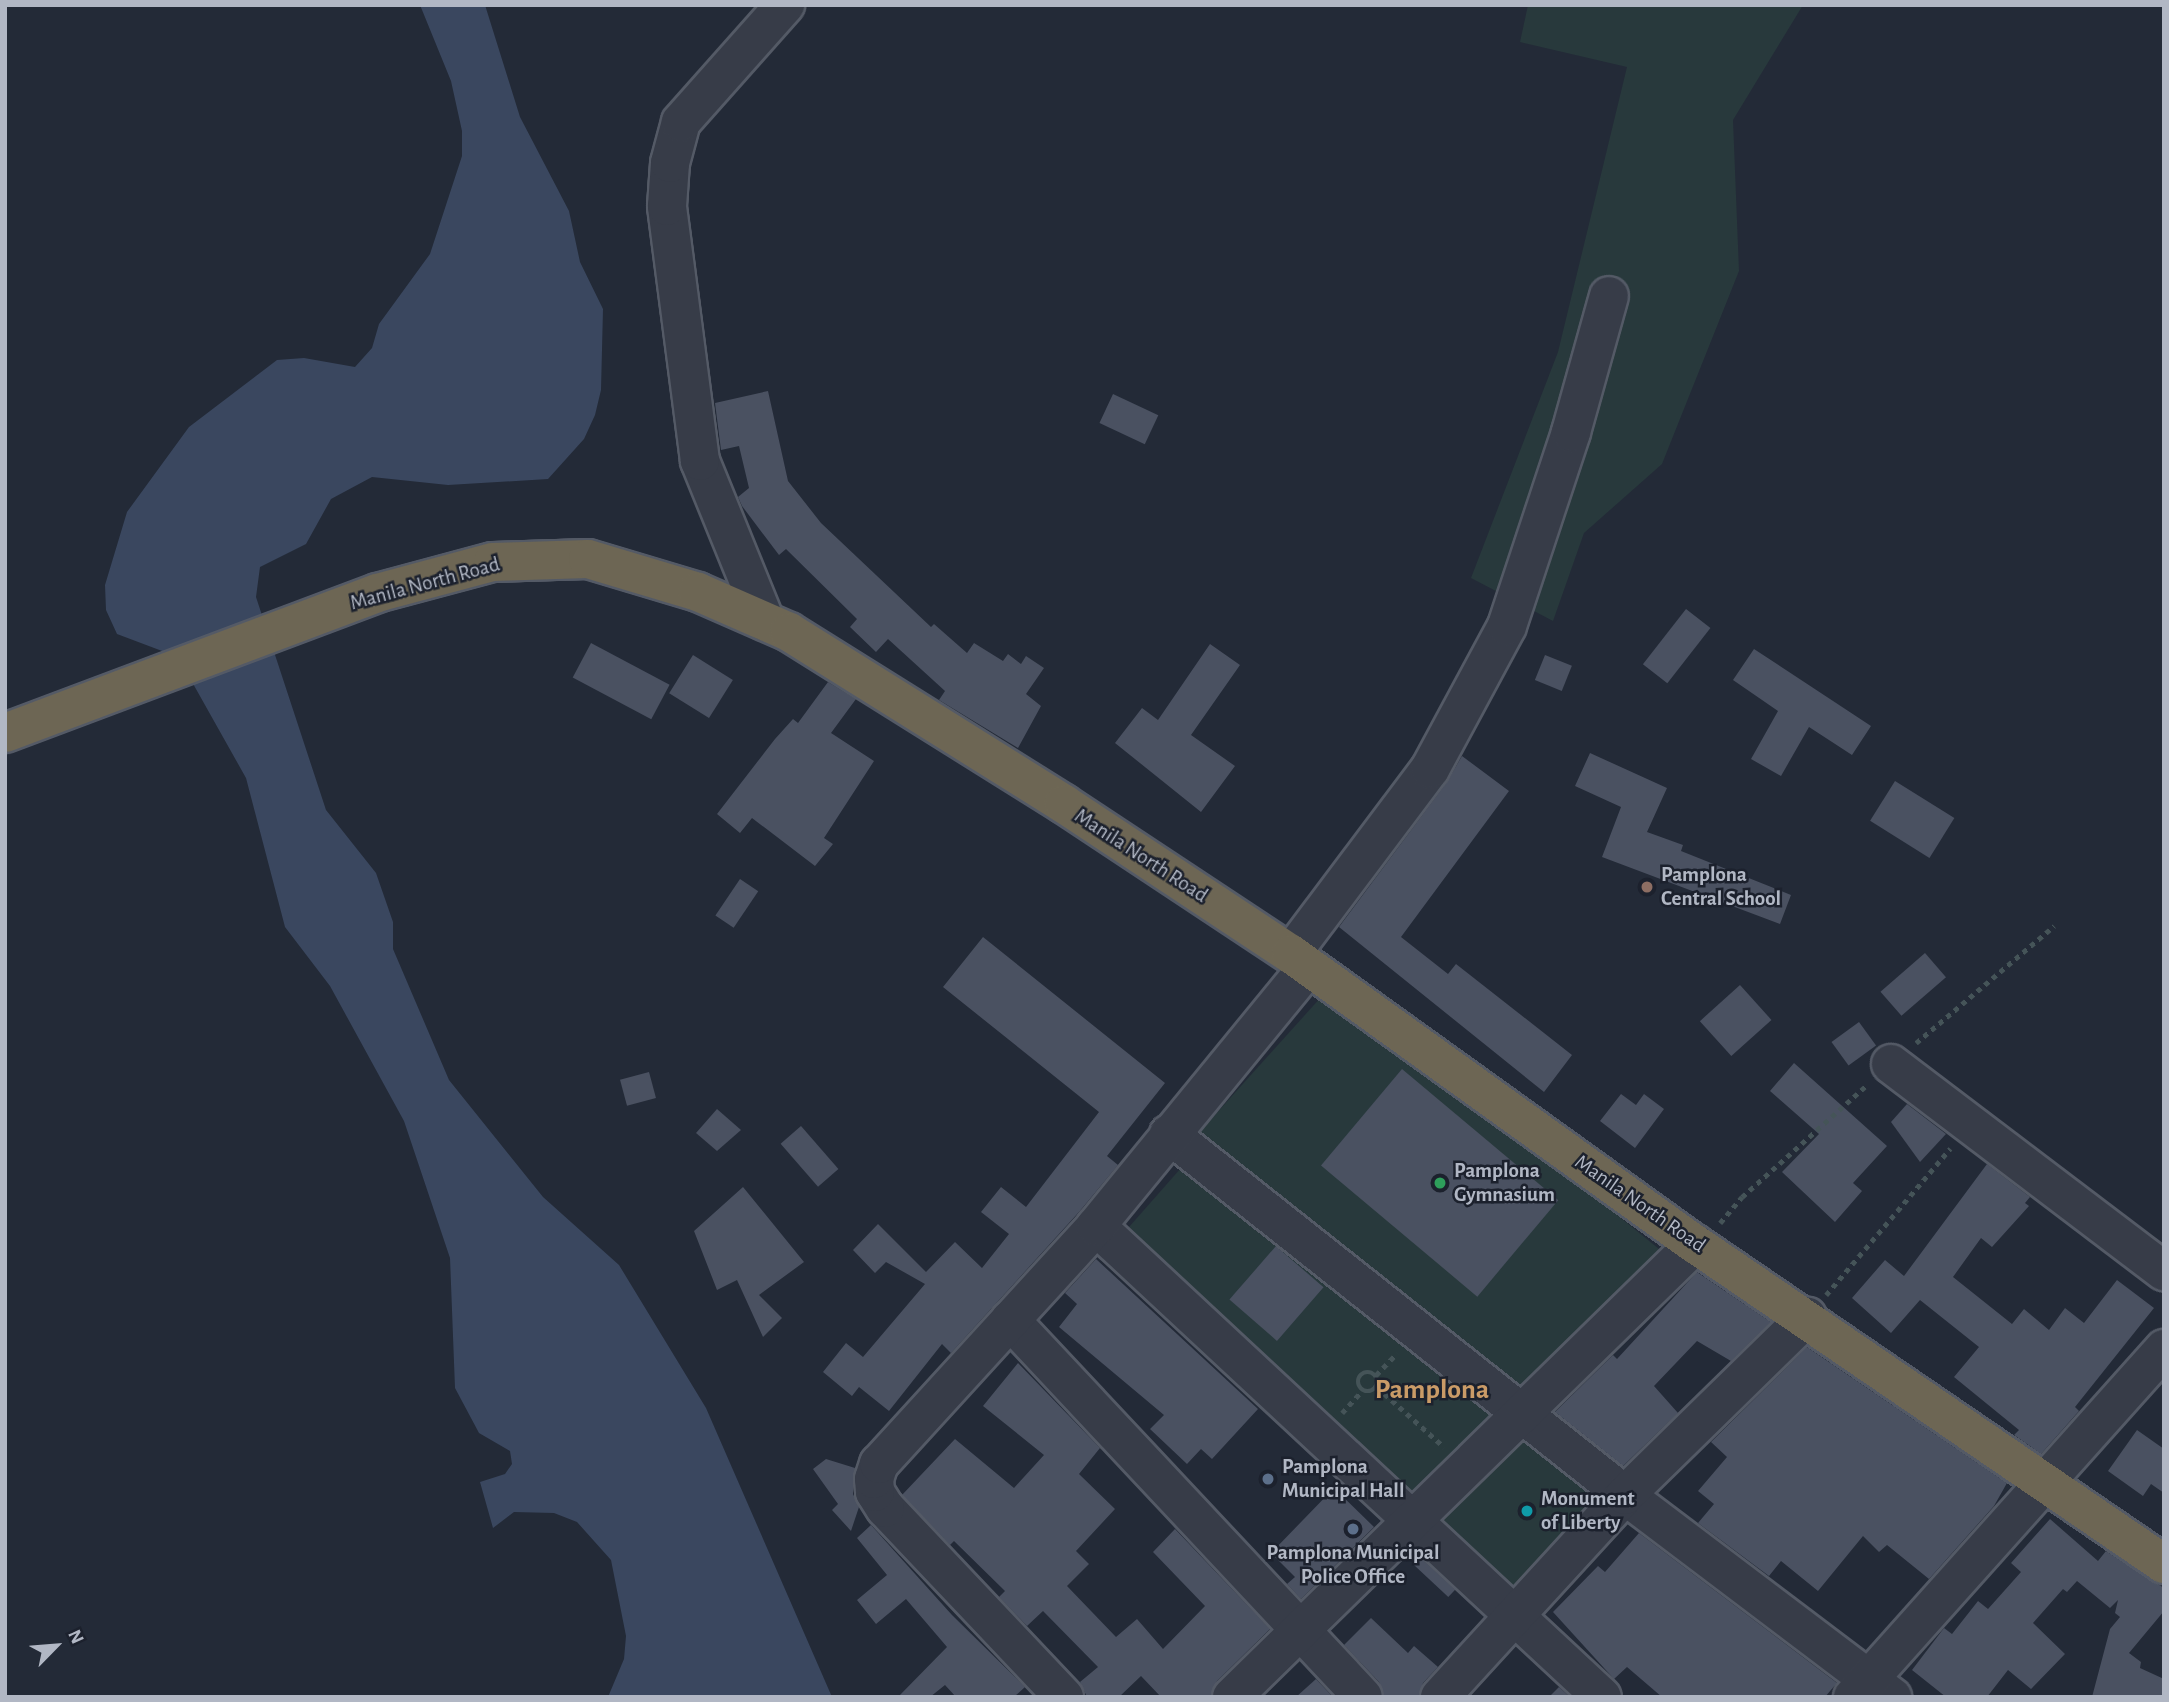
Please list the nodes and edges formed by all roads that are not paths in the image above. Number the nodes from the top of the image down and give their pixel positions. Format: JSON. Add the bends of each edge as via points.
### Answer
{"nodes":[{"id":1,"x":785,"y":5,"type":"edge"},
{"id":2,"x":1609,"y":296,"type":"dead end"},
{"id":3,"x":765,"y":621,"type":"junction"},
{"id":4,"x":5,"y":733,"type":"edge"},
{"id":5,"x":1299,"y":961,"type":"junction"},
{"id":6,"x":1891,"y":1063,"type":"dead end"},
{"id":7,"x":1169,"y":1134,"type":"junction"},
{"id":8,"x":1096,"y":1226,"type":"junction"},
{"id":9,"x":1695,"y":1244,"type":"junction"},
{"id":10,"x":2164,"y":1271,"type":"edge"},
{"id":11,"x":1807,"y":1317,"type":"junction"},
{"id":12,"x":1010,"y":1320,"type":"junction"},
{"id":13,"x":2164,"y":1349,"type":"edge"},
{"id":14,"x":1520,"y":1412,"type":"junction"},
{"id":15,"x":2046,"y":1482,"type":"junction"},
{"id":16,"x":1625,"y":1495,"type":"junction"},
{"id":17,"x":1411,"y":1517,"type":"junction"},
{"id":18,"x":2164,"y":1564,"type":"edge"},
{"id":19,"x":1518,"y":1616,"type":"junction"},
{"id":20,"x":1300,"y":1627,"type":"junction"},
{"id":21,"x":1871,"y":1691,"type":"edge"},
{"id":22,"x":1064,"y":1697,"type":"edge"},
{"id":23,"x":1232,"y":1697,"type":"edge"},
{"id":24,"x":1363,"y":1697,"type":"edge"},
{"id":25,"x":1440,"y":1697,"type":"edge"},
{"id":26,"x":1602,"y":1697,"type":"edge"}],
"edges":[{"from":1,"to":3,"type":"street","via":[[681,122],[670,163],[667,206],[700,461]]},
{"from":2,"to":5,"type":"street","via":[[1571,432],[1507,626],[1430,769]]},
{"from":3,"to":4,"type":"highway","name":"Manila North Road","via":[[653,575],[588,559],[492,562],[377,593]]},
{"from":3,"to":5,"type":"highway","name":"Manila North Road","via":[[1064,804]]},
{"from":5,"to":7,"type":"street"},
{"from":5,"to":9,"type":"highway","name":"Manila North Road"},
{"from":6,"to":10,"type":"street"},
{"from":7,"to":8,"type":"street"},
{"from":7,"to":14,"type":"street"},
{"from":8,"to":12,"type":"street"},
{"from":8,"to":17,"type":"street","via":[[1320,1438]]},
{"from":9,"to":11,"type":"highway","name":"Manila North Road"},
{"from":9,"to":14,"type":"street"},
{"from":11,"to":15,"type":"highway","name":"Manila North Road"},
{"from":11,"to":16,"type":"street"},
{"from":12,"to":20,"type":"street"},
{"from":12,"to":22,"type":"street","via":[[879,1464],[874,1492]]},
{"from":13,"to":15,"type":"street"},
{"from":14,"to":16,"type":"street"},
{"from":14,"to":17,"type":"street","via":[[1467,1469]]},
{"from":15,"to":18,"type":"highway","name":"Manila North Road"},
{"from":15,"to":21,"type":"street"},
{"from":16,"to":19,"type":"street"},
{"from":16,"to":21,"type":"street"},
{"from":17,"to":19,"type":"street"},
{"from":17,"to":20,"type":"street"},
{"from":19,"to":25,"type":"street"},
{"from":19,"to":26,"type":"street"},
{"from":20,"to":23,"type":"street"},
{"from":20,"to":24,"type":"street"}]}
